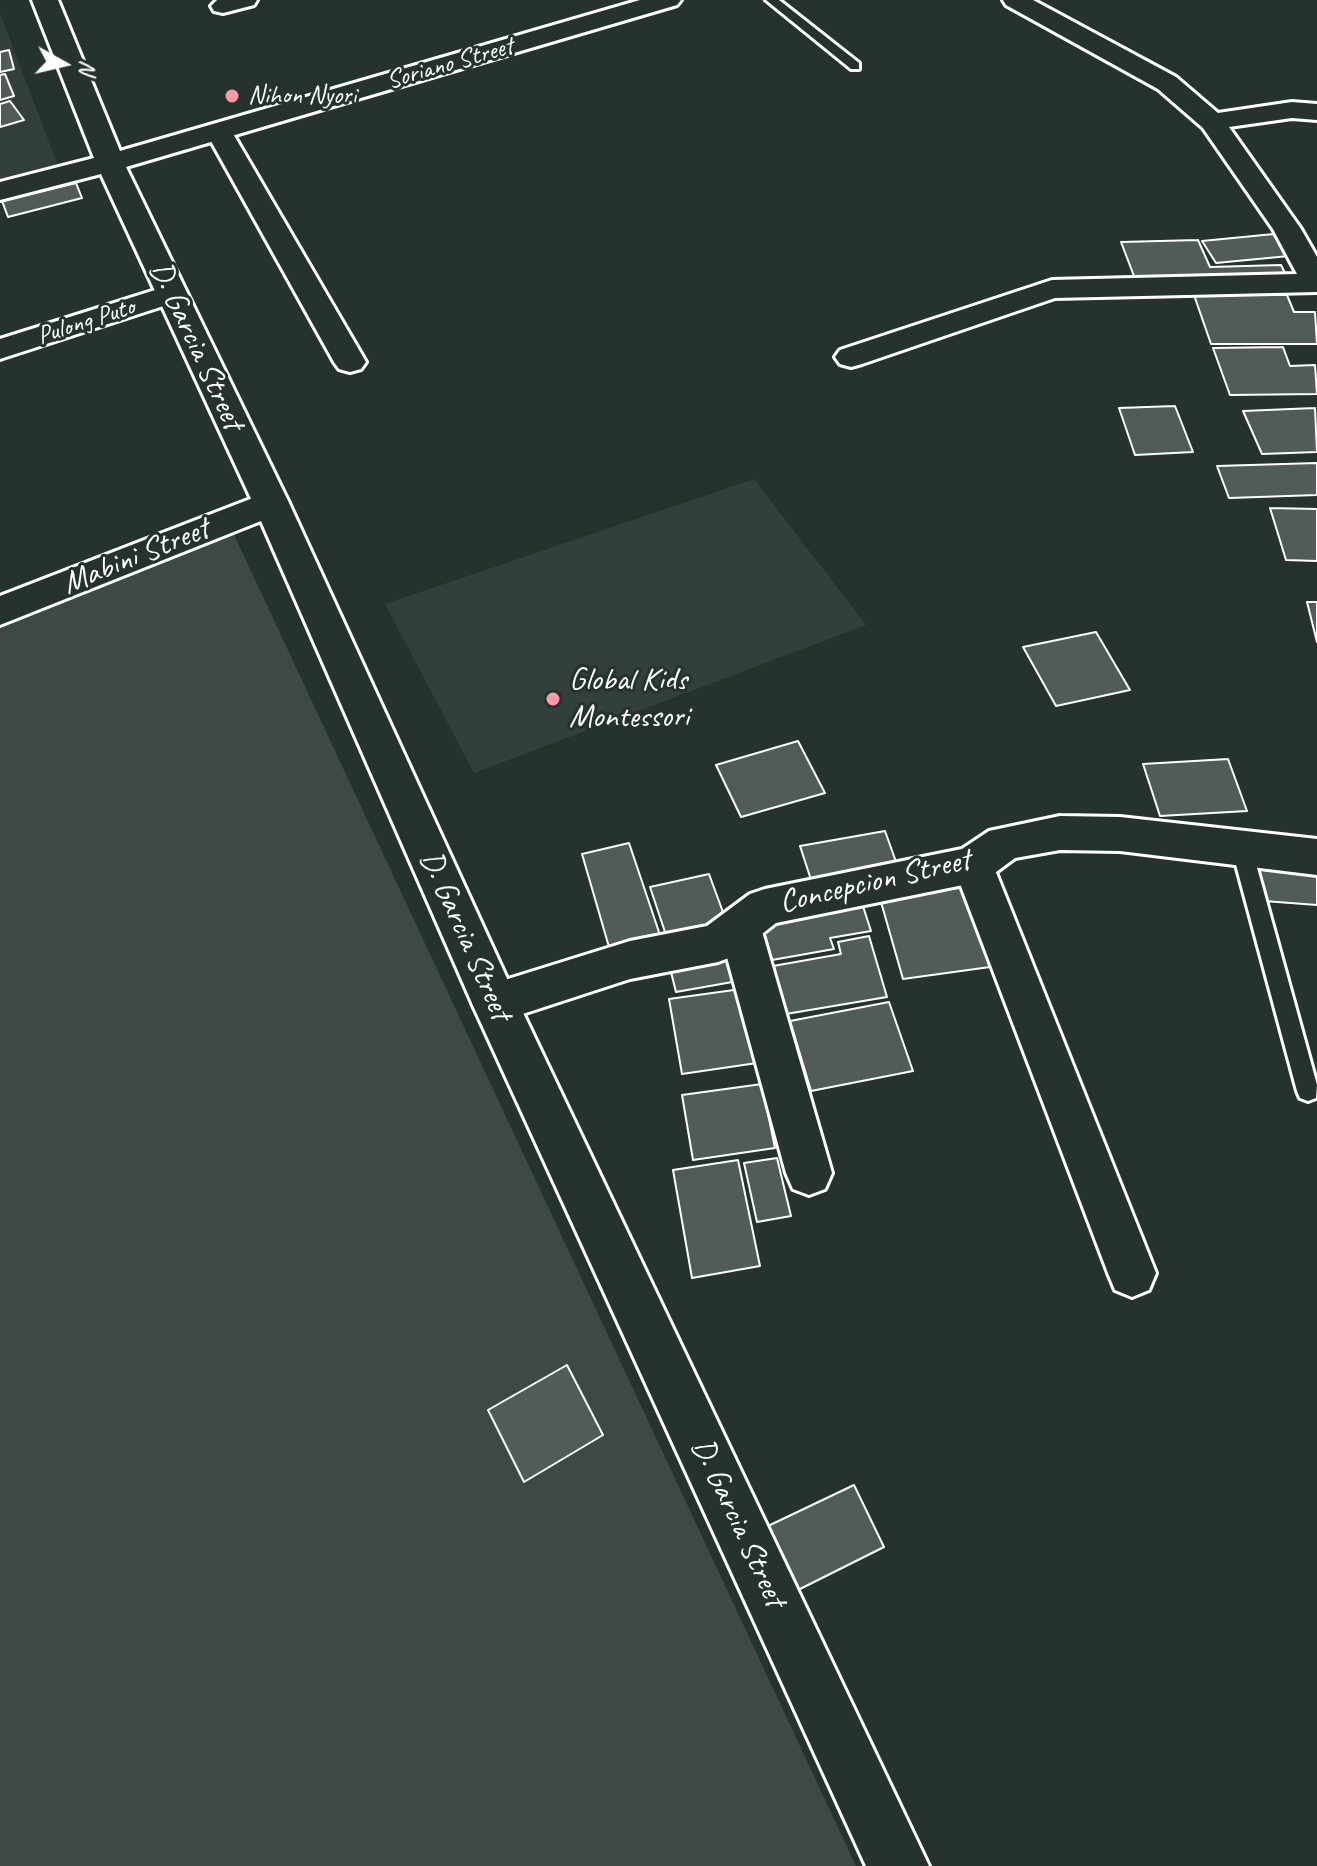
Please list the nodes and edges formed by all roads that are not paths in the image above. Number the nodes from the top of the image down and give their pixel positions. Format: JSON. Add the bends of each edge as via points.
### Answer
{"nodes":[{"id":1,"x":45,"y":0,"type":"edge"},
{"id":2,"x":668,"y":0,"type":"edge"},
{"id":3,"x":772,"y":0,"type":"edge"},
{"id":4,"x":1015,"y":0,"type":"edge"},
{"id":5,"x":855,"y":66,"type":"dead end"},
{"id":6,"x":1317,"y":97,"type":"edge"},
{"id":7,"x":1305,"y":111,"type":"edge"},
{"id":8,"x":1212,"y":122,"type":"junction"},
{"id":9,"x":219,"y":132,"type":"junction"},
{"id":10,"x":110,"y":163,"type":"junction"},
{"id":11,"x":0,"y":191,"type":"edge"},
{"id":12,"x":1317,"y":283,"type":"edge"},
{"id":13,"x":171,"y":294,"type":"junction"},
{"id":14,"x":0,"y":349,"type":"edge"},
{"id":15,"x":851,"y":357,"type":"dead end"},
{"id":16,"x":350,"y":362,"type":"dead end"},
{"id":17,"x":271,"y":503,"type":"junction"},
{"id":18,"x":0,"y":611,"type":"edge"},
{"id":19,"x":1241,"y":846,"type":"junction"},
{"id":20,"x":1317,"y":857,"type":"edge"},
{"id":21,"x":973,"y":865,"type":"junction"},
{"id":22,"x":740,"y":928,"type":"junction"},
{"id":23,"x":495,"y":1003,"type":"junction"},
{"id":24,"x":1308,"y":1091,"type":"dead end"},
{"id":25,"x":809,"y":1173,"type":"dead end"},
{"id":26,"x":1132,"y":1273,"type":"dead end"},
{"id":27,"x":898,"y":1866,"type":"edge"}],
"edges":[{"from":1,"to":10,"type":"street","name":"D. Garcia Street"},
{"from":2,"to":9,"type":"street","name":"Soriano Street"},
{"from":3,"to":5,"type":"lane"},
{"from":4,"to":8,"type":"street","via":[[1167,83]]},
{"from":6,"to":7,"type":"street"},
{"from":7,"to":8,"type":"street"},
{"from":8,"to":12,"type":"street","via":[[1287,229]]},
{"from":9,"to":10,"type":"street","name":"Soriano Street"},
{"from":9,"to":16,"type":"street"},
{"from":10,"to":11,"type":"street","name":"Soriano Street"},
{"from":10,"to":13,"type":"street","name":"D. Garcia Street"},
{"from":12,"to":15,"type":"street","via":[[1052,289]]},
{"from":13,"to":14,"type":"street","name":"Pulong Puto"},
{"from":13,"to":17,"type":"street","name":"D. Garcia Street"},
{"from":17,"to":18,"type":"street","name":"Mabini Street"},
{"from":17,"to":23,"type":"street","name":"D. Garcia Street"},
{"from":19,"to":20,"type":"street","name":"Concepcion Street"},
{"from":19,"to":21,"type":"street","name":"Concepcion Street","via":[[1060,833],[1004,843]]},
{"from":19,"to":24,"type":"lane"},
{"from":21,"to":22,"type":"street","name":"Concepcion Street","via":[[765,907]]},
{"from":21,"to":26,"type":"street"},
{"from":22,"to":23,"type":"street","name":"Concepcion Street","via":[[718,943],[630,960]]},
{"from":22,"to":25,"type":"street"},
{"from":23,"to":27,"type":"street","name":"D. Garcia Street"}]}
